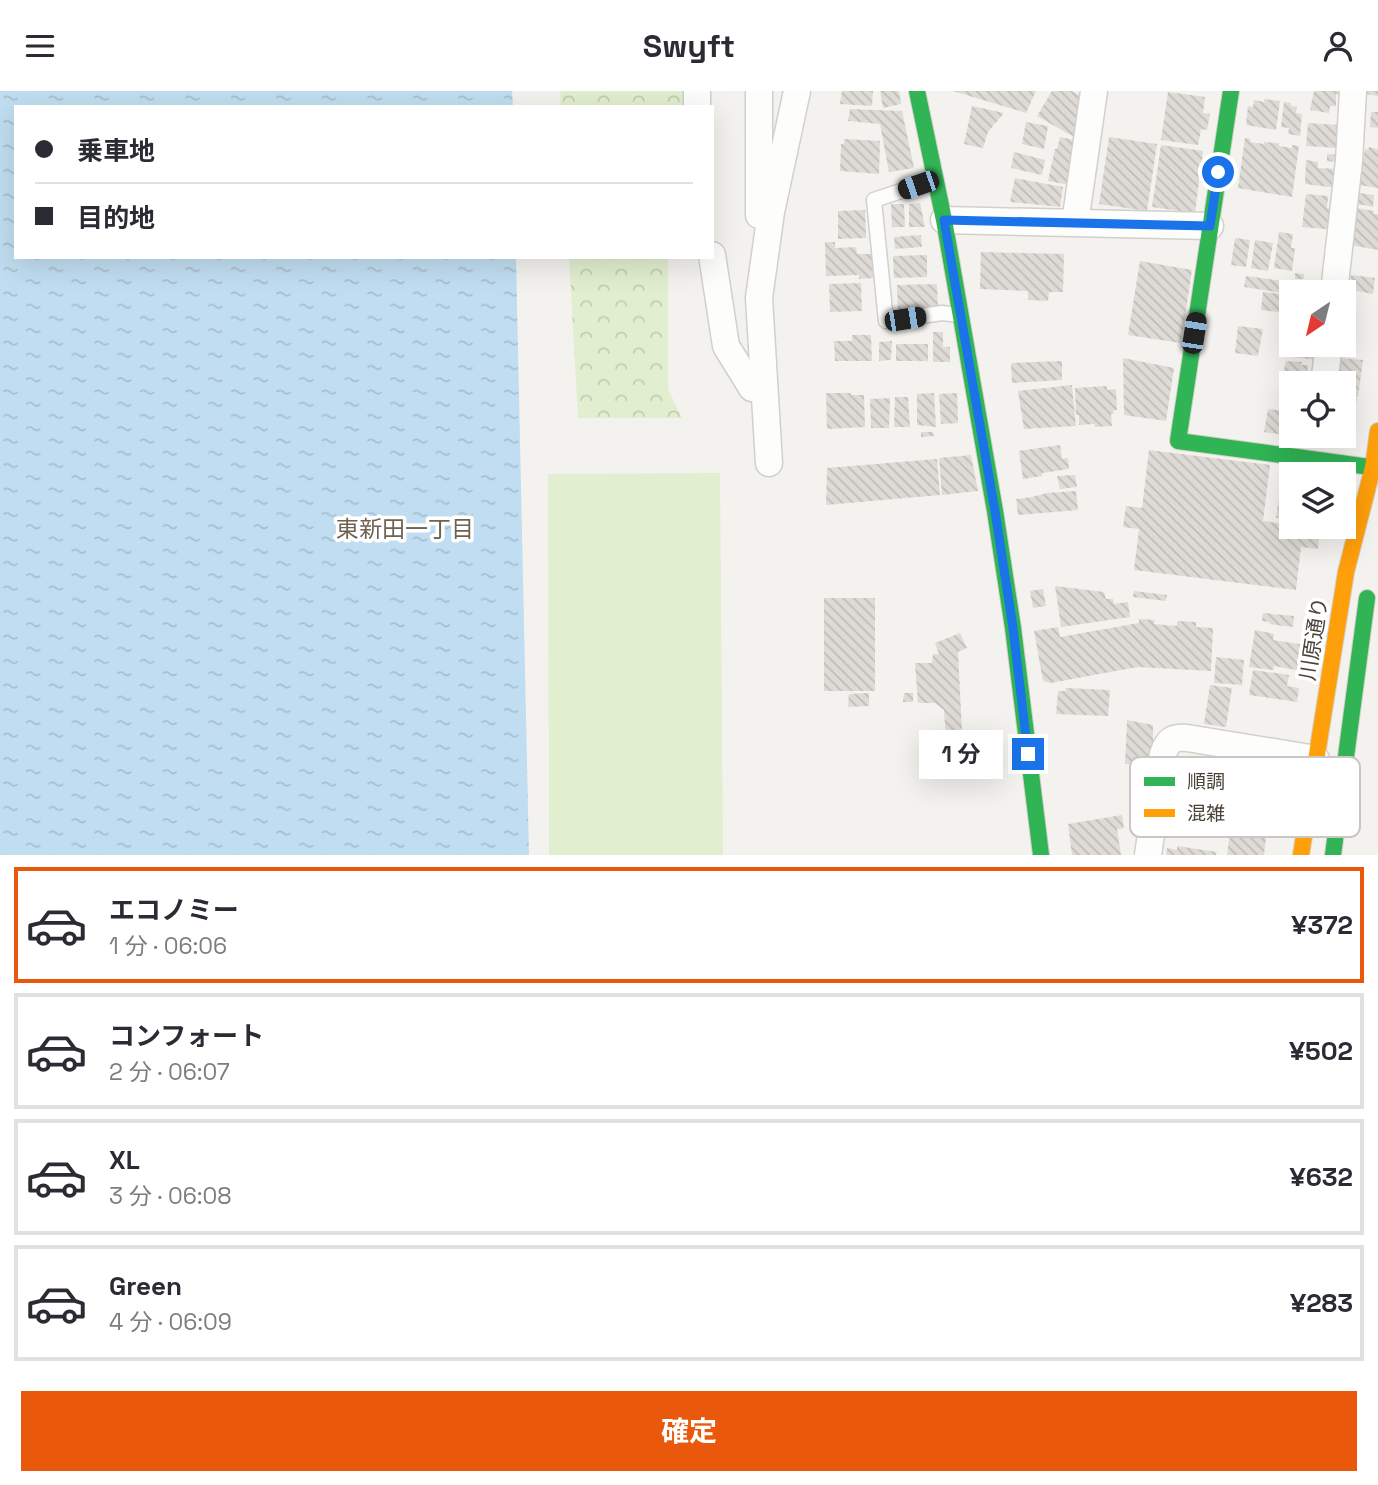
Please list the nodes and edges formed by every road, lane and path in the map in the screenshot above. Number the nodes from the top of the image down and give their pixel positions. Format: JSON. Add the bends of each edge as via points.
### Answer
{"nodes":[{"id":1,"x":758,"y":91,"type":"edge"},
{"id":2,"x":797,"y":91,"type":"edge"},
{"id":3,"x":917,"y":91,"type":"edge"},
{"id":4,"x":1094,"y":91,"type":"edge"},
{"id":5,"x":1231,"y":91,"type":"edge"},
{"id":6,"x":1353,"y":91,"type":"edge"},
{"id":7,"x":936,"y":179,"type":"junction"},
{"id":8,"x":944,"y":220,"type":"junction"},
{"id":9,"x":1075,"y":223,"type":"junction"},
{"id":10,"x":1210,"y":226,"type":"junction"},
{"id":11,"x":713,"y":259,"type":"edge"},
{"id":12,"x":1336,"y":280,"type":"edge"},
{"id":13,"x":759,"y":298,"type":"junction"},
{"id":14,"x":961,"y":315,"type":"junction"},
{"id":15,"x":764,"y":388,"type":"junction"},
{"id":16,"x":1378,"y":431,"type":"edge"},
{"id":17,"x":1279,"y":446,"type":"edge"},
{"id":18,"x":1317,"y":448,"type":"edge"},
{"id":19,"x":769,"y":463,"type":"dead end"},
{"id":20,"x":1375,"y":467,"type":"edge"},
{"id":21,"x":1369,"y":550,"type":"dead end"},
{"id":22,"x":1368,"y":578,"type":"dead end"},
{"id":23,"x":1163,"y":757,"type":"edge"},
{"id":24,"x":1304,"y":757,"type":"edge"},
{"id":25,"x":1316,"y":757,"type":"edge"},
{"id":26,"x":1346,"y":757,"type":"edge"},
{"id":27,"x":1151,"y":837,"type":"edge"},
{"id":28,"x":1304,"y":837,"type":"edge"},
{"id":29,"x":1335,"y":837,"type":"edge"},
{"id":30,"x":1041,"y":855,"type":"edge"},
{"id":31,"x":1148,"y":855,"type":"edge"},
{"id":32,"x":1301,"y":855,"type":"edge"},
{"id":33,"x":1333,"y":855,"type":"edge"}],
"edges":[{"from":1,"to":13,"type":"street"},
{"from":2,"to":13,"type":"street","via":[[771,212]]},
{"from":3,"to":7,"type":"street"},
{"from":4,"to":9,"type":"street"},
{"from":5,"to":10,"type":"street"},
{"from":6,"to":12,"type":"street"},
{"from":7,"to":8,"type":"street"},
{"from":7,"to":14,"type":"lane","via":[[874,200],[886,321],[942,313]]},
{"from":8,"to":9,"type":"street"},
{"from":8,"to":14,"type":"street"},
{"from":9,"to":10,"type":"street"},
{"from":10,"to":17,"type":"street","via":[[1178,440]]},
{"from":11,"to":15,"type":"street","via":[[726,346],[752,388]]},
{"from":13,"to":15,"type":"street"},
{"from":14,"to":30,"type":"street","via":[[1013,628]]},
{"from":15,"to":19,"type":"street"},
{"from":16,"to":20,"type":"street","name":"川原通り"},
{"from":18,"to":20,"type":"street"},
{"from":20,"to":21,"type":"street"},
{"from":20,"to":25,"type":"street","name":"川原通り","via":[[1346,572]]},
{"from":22,"to":26,"type":"street"},
{"from":23,"to":24,"type":"street","via":[[1166,746],[1177,738]]},
{"from":27,"to":31,"type":"street"},
{"from":28,"to":32,"type":"street","name":"川原通り"},
{"from":29,"to":33,"type":"street"}]}
